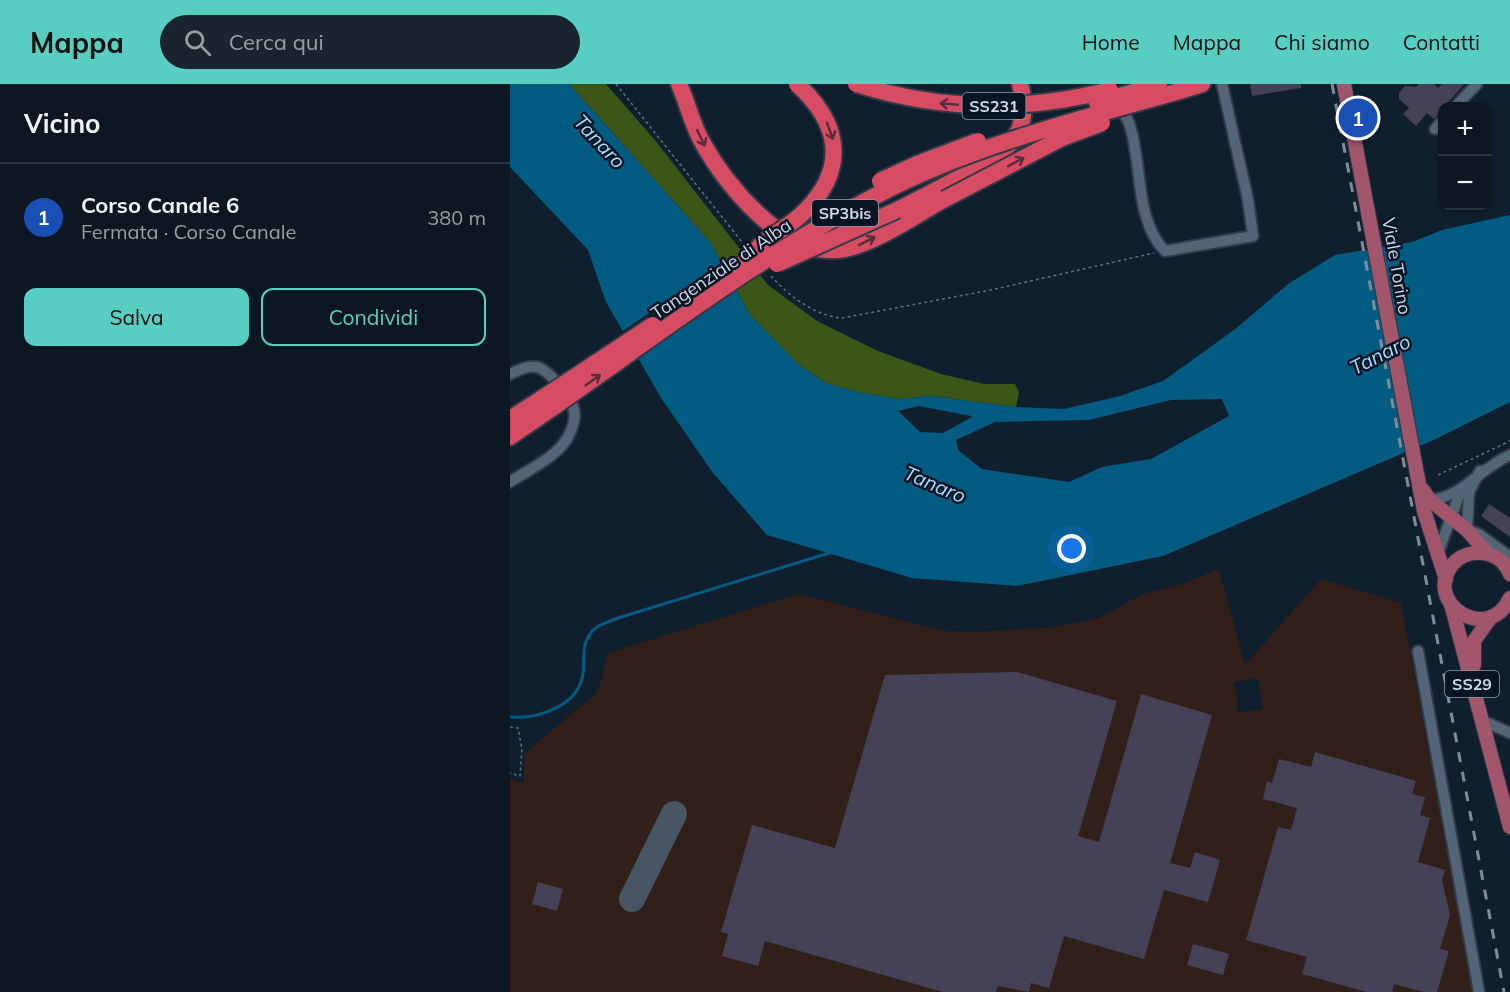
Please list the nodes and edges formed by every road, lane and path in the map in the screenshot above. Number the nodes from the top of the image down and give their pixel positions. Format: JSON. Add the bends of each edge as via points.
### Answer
{"nodes":[{"id":1,"x":679,"y":84,"type":"edge"},
{"id":2,"x":797,"y":84,"type":"edge"},
{"id":3,"x":856,"y":84,"type":"edge"},
{"id":4,"x":1020,"y":84,"type":"edge"},
{"id":5,"x":1107,"y":84,"type":"edge"},
{"id":6,"x":1131,"y":84,"type":"edge"},
{"id":7,"x":1159,"y":84,"type":"edge"},
{"id":8,"x":1202,"y":84,"type":"edge"},
{"id":9,"x":1222,"y":84,"type":"edge"},
{"id":10,"x":1344,"y":84,"type":"edge"},
{"id":11,"x":1477,"y":84,"type":"edge"},
{"id":12,"x":1183,"y":90,"type":"junction"},
{"id":13,"x":1460,"y":102,"type":"edge"},
{"id":14,"x":739,"y":268,"type":"junction"},
{"id":15,"x":722,"y":290,"type":"junction"},
{"id":16,"x":510,"y":374,"type":"edge"},
{"id":17,"x":542,"y":407,"type":"junction"},
{"id":18,"x":510,"y":419,"type":"edge"},
{"id":19,"x":510,"y":437,"type":"edge"},
{"id":20,"x":1510,"y":441,"type":"edge"},
{"id":21,"x":1510,"y":455,"type":"edge"},
{"id":22,"x":1480,"y":471,"type":"junction"},
{"id":23,"x":1438,"y":475,"type":"dead end"},
{"id":24,"x":510,"y":482,"type":"edge"},
{"id":25,"x":1419,"y":485,"type":"junction"},
{"id":26,"x":1461,"y":490,"type":"junction"},
{"id":27,"x":1430,"y":500,"type":"junction"},
{"id":28,"x":1450,"y":514,"type":"junction"},
{"id":29,"x":1467,"y":530,"type":"junction"},
{"id":30,"x":1438,"y":553,"type":"junction"},
{"id":31,"x":1488,"y":554,"type":"junction"},
{"id":32,"x":1510,"y":568,"type":"edge"},
{"id":33,"x":1446,"y":579,"type":"junction"},
{"id":34,"x":1510,"y":598,"type":"edge"},
{"id":35,"x":1451,"y":604,"type":"junction"},
{"id":36,"x":1501,"y":612,"type":"edge"},
{"id":37,"x":1418,"y":651,"type":"dead end"},
{"id":38,"x":1488,"y":723,"type":"junction"},
{"id":39,"x":510,"y":727,"type":"edge"},
{"id":40,"x":1510,"y":733,"type":"edge"},
{"id":41,"x":1493,"y":765,"type":"junction"},
{"id":42,"x":510,"y":773,"type":"edge"},
{"id":43,"x":1510,"y":827,"type":"edge"},
{"id":44,"x":1479,"y":992,"type":"edge"}],
"edges":[{"from":1,"to":12,"type":"highway","one_way":true,"bridge":true,"via":[[700,138],[732,186],[773,226],[803,246],[824,250],[859,245],[1062,138],[1165,101]]},
{"from":2,"to":14,"type":"highway","one_way":true,"bridge":true,"via":[[817,105],[831,129],[835,144],[831,173],[804,212],[765,241]]},
{"from":6,"to":3,"type":"highway","number":"SS231","one_way":true,"bridge":true,"via":[[1085,96],[1010,107],[927,102]]},
{"from":4,"to":15,"type":"highway","bridge":true,"via":[[1021,127],[995,160],[897,210]]},
{"from":5,"to":9,"type":"street","via":[[1129,123],[1149,224],[1156,242],[1165,251],[1253,236]]},
{"from":7,"to":14,"type":"highway","name":"Tangenziale di Alba","number":"SP3bis","bridge":true,"via":[[917,164],[825,211]]},
{"from":8,"to":12,"type":"highway","name":"Tangenziale di Alba"},
{"from":10,"to":25,"type":"main road","name":"Viale Torino"},
{"from":11,"to":13,"type":"street"},
{"from":12,"to":15,"type":"highway","name":"Tangenziale di Alba","number":"SP3bis","bridge":true,"via":[[1014,140],[922,174],[829,221]]},
{"from":14,"to":17,"type":"highway","name":"Tangenziale di Alba","number":"SP3bis","bridge":true},
{"from":17,"to":15,"type":"highway","name":"Tangenziale di Alba","number":"SP3bis","one_way":true,"bridge":true},
{"from":16,"to":24,"type":"street","via":[[525,367],[538,366],[548,371],[574,410],[573,426],[559,449]]},
{"from":17,"to":18,"type":"highway","name":"Tangenziale di Alba","number":"SP3bis"},
{"from":17,"to":19,"type":"highway","number":"SP3bis"},
{"from":20,"to":23,"type":"path"},
{"from":21,"to":22,"type":"street"},
{"from":22,"to":26,"type":"street"},
{"from":22,"to":29,"type":"street","via":[[1469,492]]},
{"from":25,"to":27,"type":"main road","name":"Viale Torino"},
{"from":25,"to":30,"type":"main road","name":"Viale Torino"},
{"from":26,"to":27,"type":"street"},
{"from":26,"to":28,"type":"street"},
{"from":27,"to":28,"type":"main road","name":"Viale Torino"},
{"from":28,"to":29,"type":"main road","name":"Viale Torino"},
{"from":28,"to":30,"type":"street"},
{"from":29,"to":31,"type":"main road","name":"Viale Torino"},
{"from":29,"to":32,"type":"street","via":[[1479,534]]},
{"from":30,"to":33,"type":"main road","name":"Viale Torino"},
{"from":31,"to":32,"type":"main road","name":"Viale Torino"},
{"from":31,"to":33,"type":"main road","via":[[1461,557]]},
{"from":33,"to":35,"type":"main road","name":"Viale Torino"},
{"from":34,"to":36,"type":"main road"},
{"from":35,"to":36,"type":"main road","via":[[1466,617],[1478,619]]},
{"from":35,"to":41,"type":"main road","number":"SS29"},
{"from":36,"to":38,"type":"main road","via":[[1477,633],[1472,647]]},
{"from":37,"to":44,"type":"street"},
{"from":38,"to":40,"type":"street"},
{"from":38,"to":41,"type":"main road"},
{"from":39,"to":42,"type":"path","via":[[518,729],[522,749],[520,776]]},
{"from":41,"to":43,"type":"main road","number":"SS29"}]}
